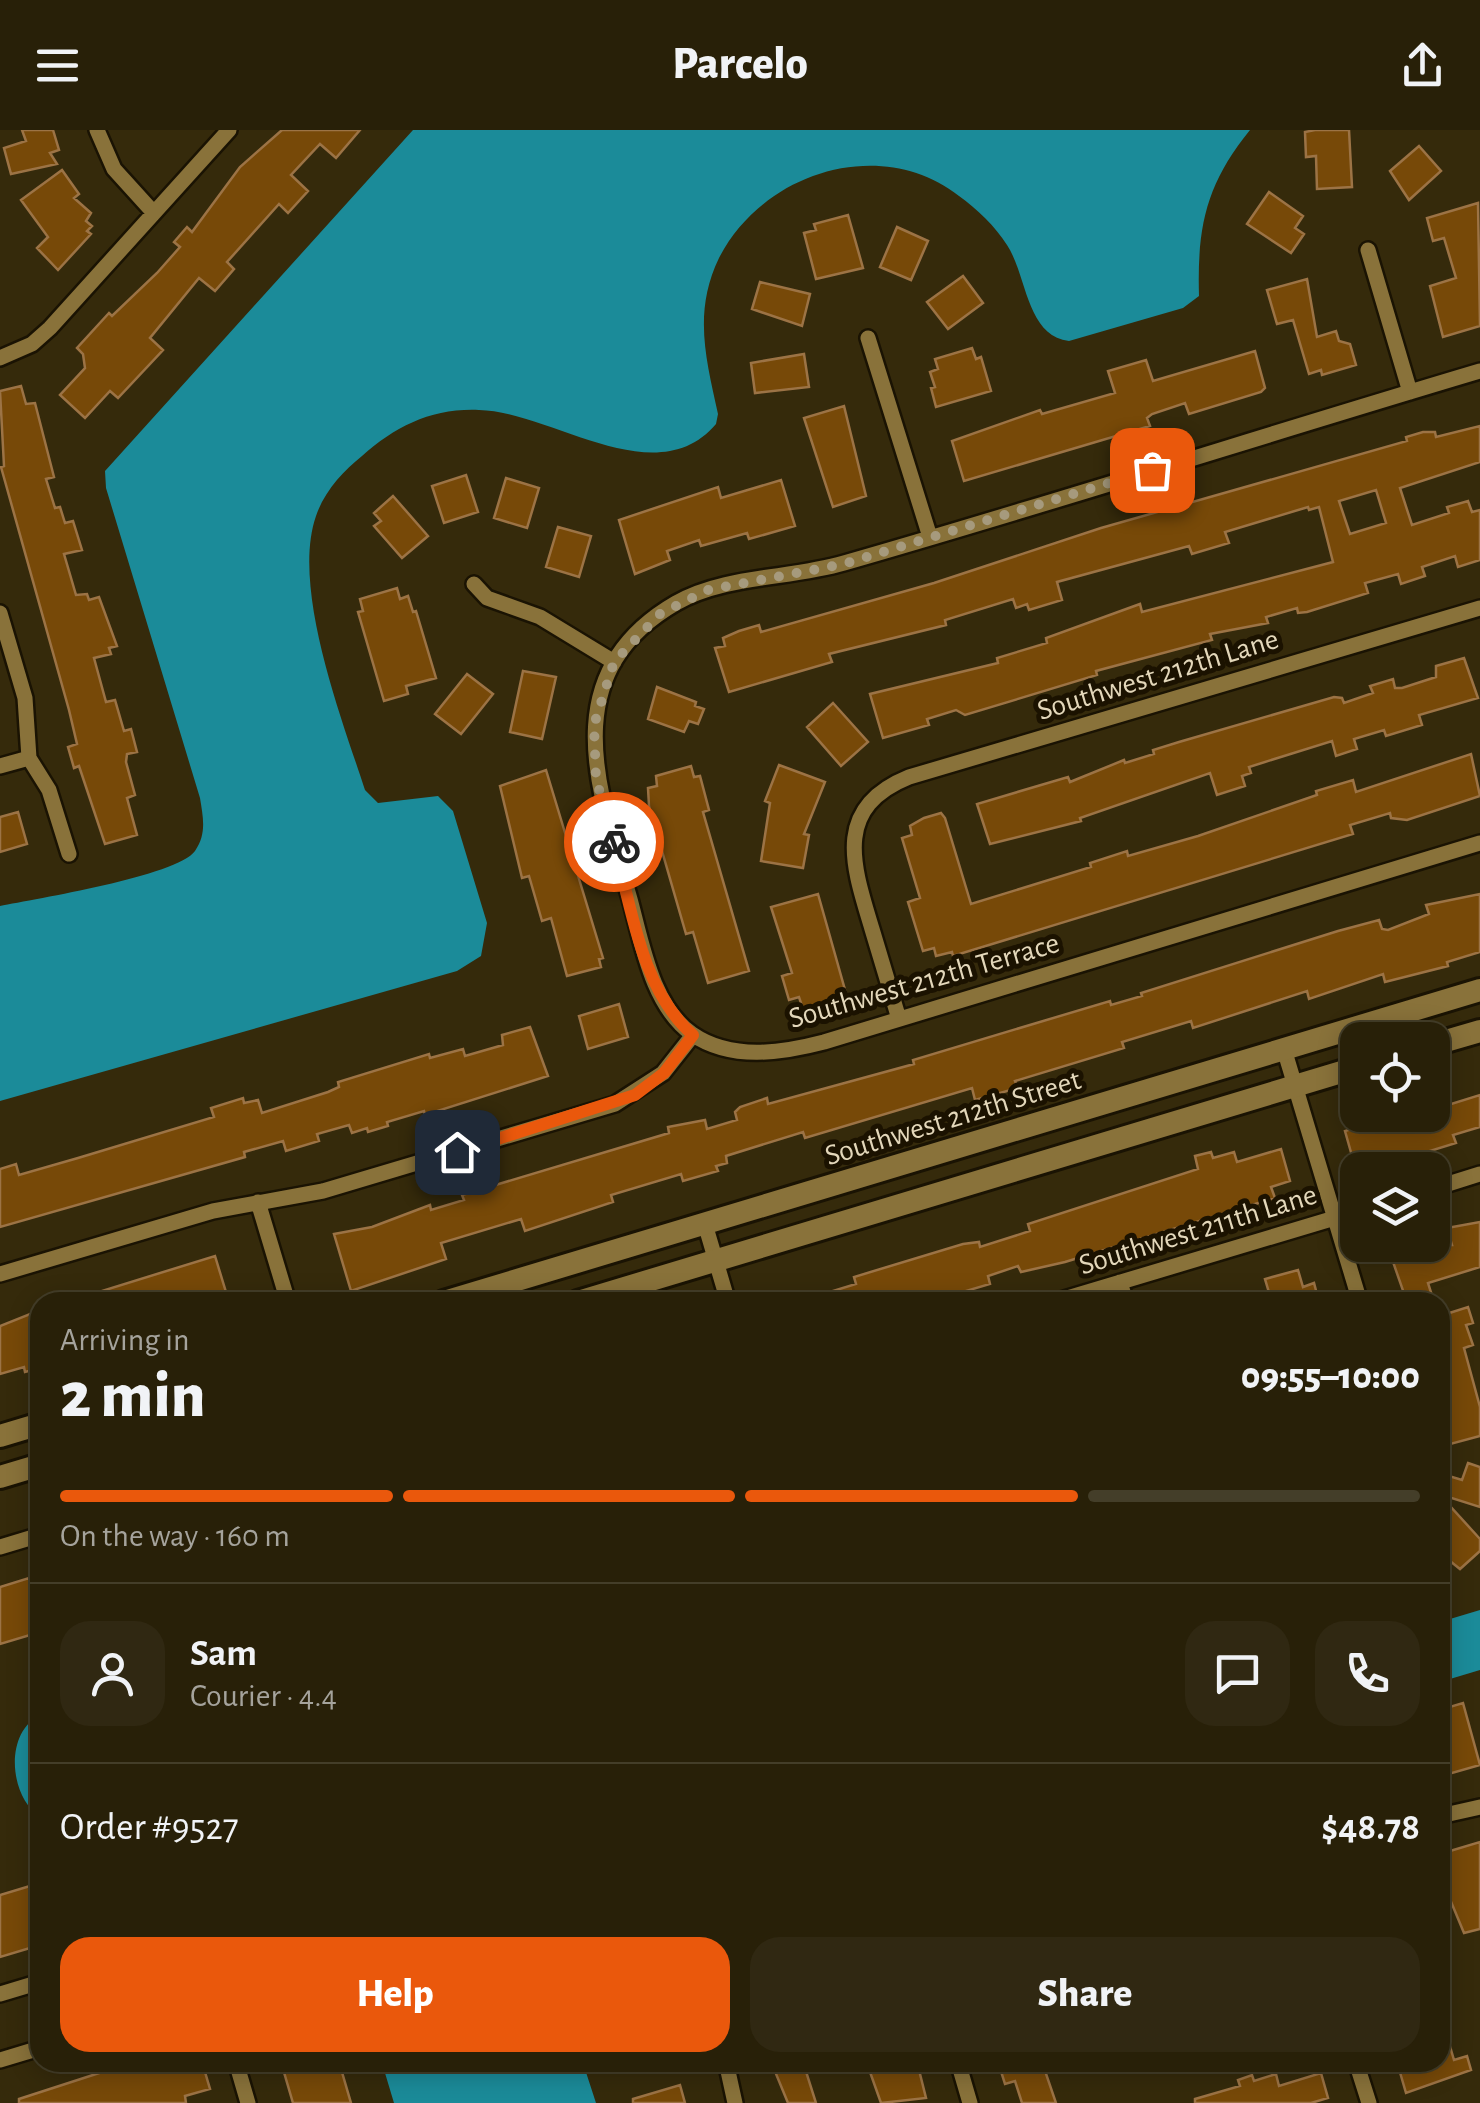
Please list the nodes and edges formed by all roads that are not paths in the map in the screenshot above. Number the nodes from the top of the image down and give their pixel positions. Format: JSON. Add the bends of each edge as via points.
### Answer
{"nodes":[{"id":1,"x":97,"y":130,"type":"edge"},
{"id":2,"x":229,"y":130,"type":"edge"},
{"id":3,"x":152,"y":212,"type":"junction"},
{"id":4,"x":1368,"y":250,"type":"dead end"},
{"id":5,"x":868,"y":338,"type":"dead end"},
{"id":6,"x":0,"y":358,"type":"edge"},
{"id":7,"x":1480,"y":371,"type":"edge"},
{"id":8,"x":1410,"y":392,"type":"junction"},
{"id":9,"x":930,"y":537,"type":"junction"},
{"id":10,"x":474,"y":584,"type":"dead end"},
{"id":11,"x":1480,"y":608,"type":"edge"},
{"id":12,"x":0,"y":613,"type":"edge"},
{"id":13,"x":614,"y":662,"type":"junction"},
{"id":14,"x":28,"y":758,"type":"junction"},
{"id":15,"x":0,"y":766,"type":"edge"},
{"id":16,"x":1480,"y":844,"type":"edge"},
{"id":17,"x":69,"y":854,"type":"dead end"},
{"id":18,"x":1480,"y":990,"type":"edge"},
{"id":19,"x":900,"y":1019,"type":"junction"},
{"id":20,"x":1480,"y":1031,"type":"edge"},
{"id":21,"x":693,"y":1035,"type":"junction"},
{"id":22,"x":1450,"y":1040,"type":"edge"},
{"id":23,"x":1284,"y":1049,"type":"junction"},
{"id":24,"x":1340,"y":1072,"type":"edge"},
{"id":25,"x":1295,"y":1086,"type":"junction"},
{"id":26,"x":1480,"y":1174,"type":"edge"},
{"id":27,"x":1450,"y":1183,"type":"edge"},
{"id":28,"x":258,"y":1202,"type":"junction"},
{"id":29,"x":1340,"y":1216,"type":"edge"},
{"id":30,"x":1335,"y":1218,"type":"junction"},
{"id":31,"x":705,"y":1224,"type":"junction"},
{"id":32,"x":716,"y":1260,"type":"junction"},
{"id":33,"x":0,"y":1274,"type":"edge"},
{"id":34,"x":1120,"y":1282,"type":"junction"},
{"id":35,"x":285,"y":1292,"type":"edge"},
{"id":36,"x":477,"y":1292,"type":"edge"},
{"id":37,"x":611,"y":1292,"type":"edge"},
{"id":38,"x":725,"y":1292,"type":"edge"},
{"id":39,"x":1087,"y":1292,"type":"edge"},
{"id":40,"x":1123,"y":1292,"type":"edge"},
{"id":41,"x":1357,"y":1292,"type":"edge"},
{"id":42,"x":30,"y":1427,"type":"edge"},
{"id":43,"x":0,"y":1436,"type":"edge"},
{"id":44,"x":30,"y":1467,"type":"edge"},
{"id":45,"x":0,"y":1477,"type":"edge"},
{"id":46,"x":30,"y":1538,"type":"edge"},
{"id":47,"x":0,"y":1546,"type":"edge"},
{"id":48,"x":1480,"y":1806,"type":"edge"},
{"id":49,"x":1450,"y":1814,"type":"edge"},
{"id":50,"x":30,"y":1985,"type":"edge"},
{"id":51,"x":0,"y":1994,"type":"edge"},
{"id":52,"x":30,"y":2051,"type":"edge"},
{"id":53,"x":0,"y":2060,"type":"edge"},
{"id":54,"x":239,"y":2072,"type":"edge"},
{"id":55,"x":728,"y":2072,"type":"edge"},
{"id":56,"x":961,"y":2072,"type":"edge"},
{"id":57,"x":1359,"y":2072,"type":"edge"},
{"id":58,"x":248,"y":2103,"type":"edge"},
{"id":59,"x":735,"y":2103,"type":"edge"},
{"id":60,"x":970,"y":2103,"type":"edge"},
{"id":61,"x":1369,"y":2103,"type":"edge"}],
"edges":[{"from":1,"to":3,"type":"street","via":[[114,169]]},
{"from":2,"to":3,"type":"street"},
{"from":3,"to":6,"type":"street","via":[[50,328]]},
{"from":4,"to":8,"type":"street"},
{"from":5,"to":9,"type":"street"},
{"from":7,"to":8,"type":"street"},
{"from":8,"to":9,"type":"street"},
{"from":9,"to":13,"type":"street","via":[[810,572],[692,596],[641,630]]},
{"from":10,"to":13,"type":"street","via":[[487,598],[540,617]]},
{"from":11,"to":19,"type":"street","name":"Southwest 212th Lane","via":[[883,790],[862,812],[854,836],[856,872]]},
{"from":12,"to":14,"type":"street","via":[[24,698]]},
{"from":13,"to":21,"type":"street","via":[[594,725],[596,779],[649,967],[671,1011]]},
{"from":14,"to":15,"type":"street"},
{"from":14,"to":17,"type":"street","via":[[49,790]]},
{"from":16,"to":19,"type":"street","name":"Southwest 212th Terrace"},
{"from":18,"to":23,"type":"street","name":"Southwest 212th Street"},
{"from":19,"to":21,"type":"street","name":"Southwest 212th Terrace","via":[[781,1052],[729,1048]]},
{"from":20,"to":22,"type":"street"},
{"from":21,"to":28,"type":"street","via":[[664,1073],[615,1104],[323,1191]]},
{"from":23,"to":25,"type":"street"},
{"from":23,"to":31,"type":"street","name":"Southwest 212th Street"},
{"from":24,"to":25,"type":"street"},
{"from":25,"to":30,"type":"street"},
{"from":25,"to":32,"type":"street"},
{"from":26,"to":27,"type":"street"},
{"from":28,"to":33,"type":"street"},
{"from":28,"to":35,"type":"street"},
{"from":29,"to":30,"type":"street","name":"Southwest 211th Lane"},
{"from":30,"to":34,"type":"street","name":"Southwest 211th Lane"},
{"from":30,"to":41,"type":"street"},
{"from":31,"to":32,"type":"street"},
{"from":31,"to":36,"type":"street","name":"Southwest 212th Street"},
{"from":32,"to":37,"type":"street"},
{"from":32,"to":38,"type":"street"},
{"from":34,"to":39,"type":"street","name":"Southwest 211th Lane"},
{"from":34,"to":40,"type":"street"},
{"from":42,"to":43,"type":"street"},
{"from":44,"to":45,"type":"street"},
{"from":46,"to":47,"type":"street"},
{"from":48,"to":49,"type":"street"},
{"from":50,"to":51,"type":"street"},
{"from":52,"to":53,"type":"street"},
{"from":54,"to":58,"type":"street"},
{"from":55,"to":59,"type":"street"},
{"from":56,"to":60,"type":"street"},
{"from":57,"to":61,"type":"street"}]}
